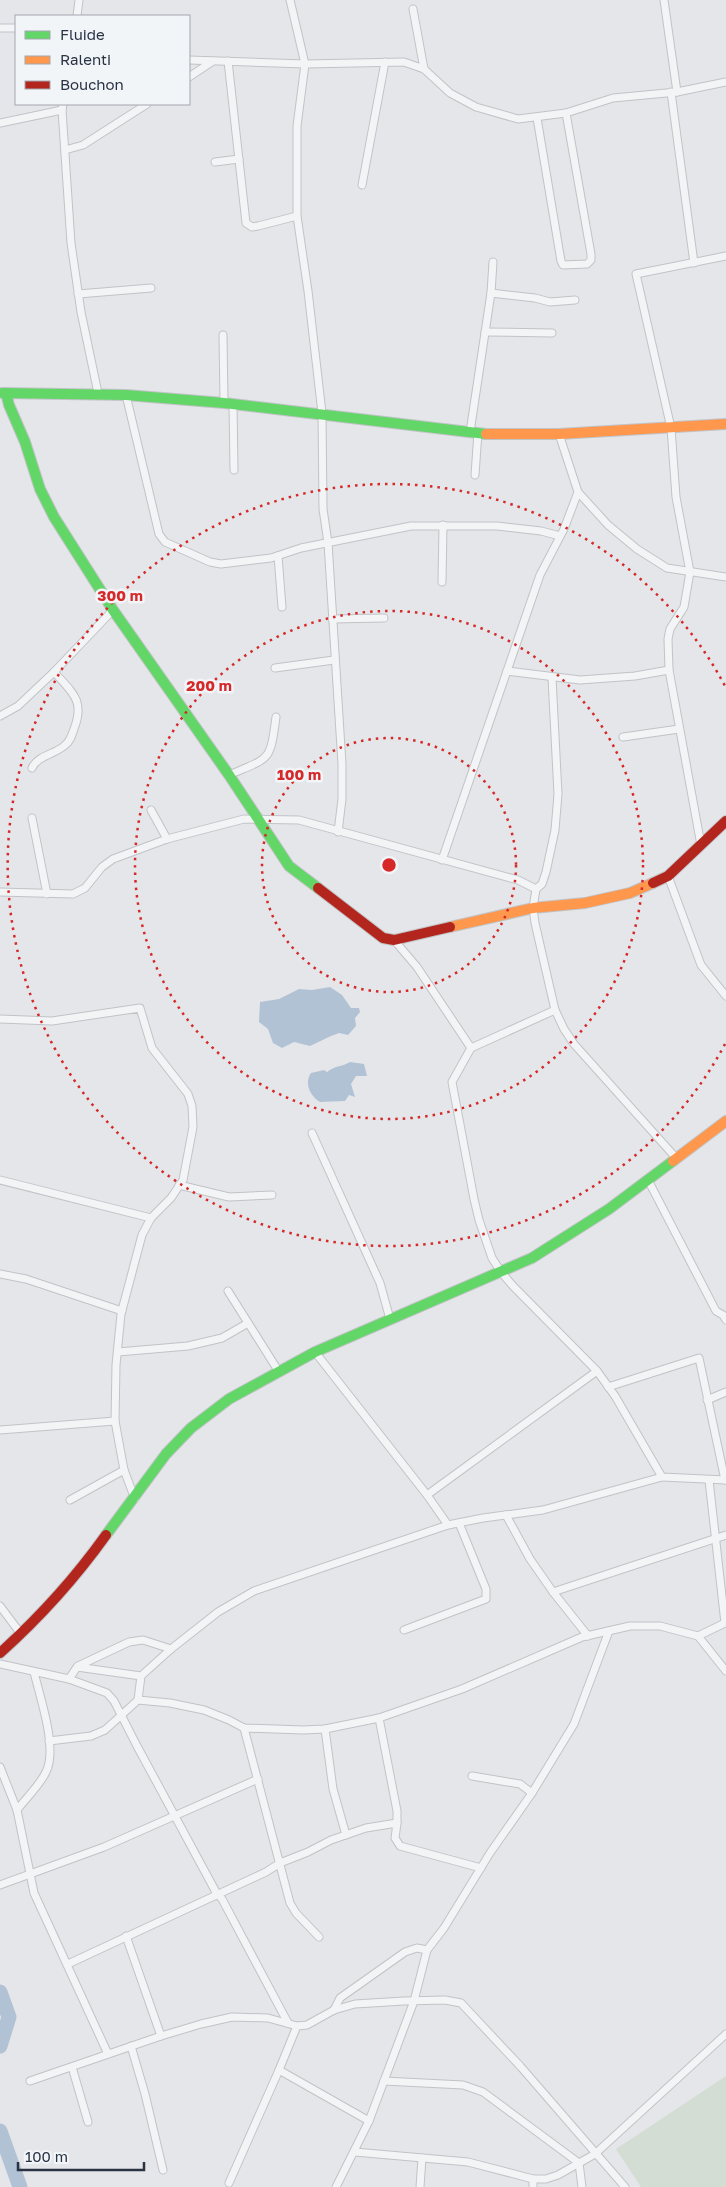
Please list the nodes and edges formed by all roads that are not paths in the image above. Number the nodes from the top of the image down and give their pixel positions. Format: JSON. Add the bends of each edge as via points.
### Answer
{"nodes":[{"id":1,"x":79,"y":0,"type":"edge"},
{"id":2,"x":290,"y":0,"type":"edge"},
{"id":3,"x":664,"y":0,"type":"edge"},
{"id":4,"x":413,"y":10,"type":"dead end"},
{"id":5,"x":77,"y":15,"type":"edge"},
{"id":6,"x":0,"y":28,"type":"edge"},
{"id":7,"x":15,"y":28,"type":"edge"},
{"id":8,"x":190,"y":60,"type":"edge"},
{"id":9,"x":213,"y":61,"type":"junction"},
{"id":10,"x":228,"y":61,"type":"junction"},
{"id":11,"x":385,"y":62,"type":"junction"},
{"id":12,"x":305,"y":64,"type":"junction"},
{"id":13,"x":424,"y":69,"type":"junction"},
{"id":14,"x":190,"y":76,"type":"edge"},
{"id":15,"x":726,"y":82,"type":"edge"},
{"id":16,"x":674,"y":92,"type":"junction"},
{"id":17,"x":145,"y":105,"type":"edge"},
{"id":18,"x":62,"y":107,"type":"edge"},
{"id":19,"x":566,"y":114,"type":"junction"},
{"id":20,"x":537,"y":118,"type":"junction"},
{"id":21,"x":0,"y":124,"type":"edge"},
{"id":22,"x":65,"y":150,"type":"junction"},
{"id":23,"x":239,"y":159,"type":"junction"},
{"id":24,"x":215,"y":162,"type":"dead end"},
{"id":25,"x":362,"y":185,"type":"dead end"},
{"id":26,"x":297,"y":216,"type":"junction"},
{"id":27,"x":726,"y":256,"type":"edge"},
{"id":28,"x":493,"y":262,"type":"dead end"},
{"id":29,"x":694,"y":262,"type":"junction"},
{"id":30,"x":150,"y":288,"type":"dead end"},
{"id":31,"x":491,"y":292,"type":"junction"},
{"id":32,"x":78,"y":294,"type":"junction"},
{"id":33,"x":575,"y":300,"type":"dead end"},
{"id":34,"x":485,"y":332,"type":"junction"},
{"id":35,"x":552,"y":333,"type":"dead end"},
{"id":36,"x":223,"y":334,"type":"dead end"},
{"id":37,"x":3,"y":393,"type":"edge"},
{"id":38,"x":98,"y":394,"type":"junction"},
{"id":39,"x":126,"y":394,"type":"junction"},
{"id":40,"x":228,"y":403,"type":"junction"},
{"id":41,"x":322,"y":413,"type":"junction"},
{"id":42,"x":726,"y":424,"type":"edge"},
{"id":43,"x":670,"y":428,"type":"junction"},
{"id":44,"x":474,"y":432,"type":"junction"},
{"id":45,"x":559,"y":434,"type":"junction"},
{"id":46,"x":234,"y":470,"type":"dead end"},
{"id":47,"x":475,"y":475,"type":"dead end"},
{"id":48,"x":578,"y":492,"type":"junction"},
{"id":49,"x":443,"y":525,"type":"junction"},
{"id":50,"x":560,"y":536,"type":"junction"},
{"id":51,"x":328,"y":543,"type":"junction"},
{"id":52,"x":278,"y":556,"type":"junction"},
{"id":53,"x":690,"y":572,"type":"junction"},
{"id":54,"x":726,"y":577,"type":"edge"},
{"id":55,"x":442,"y":582,"type":"dead end"},
{"id":56,"x":282,"y":607,"type":"dead end"},
{"id":57,"x":113,"y":610,"type":"junction"},
{"id":58,"x":384,"y":618,"type":"dead end"},
{"id":59,"x":332,"y":619,"type":"junction"},
{"id":60,"x":334,"y":660,"type":"junction"},
{"id":61,"x":274,"y":668,"type":"dead end"},
{"id":62,"x":669,"y":670,"type":"junction"},
{"id":63,"x":506,"y":671,"type":"junction"},
{"id":64,"x":54,"y":672,"type":"junction"},
{"id":65,"x":552,"y":678,"type":"junction"},
{"id":66,"x":0,"y":716,"type":"edge"},
{"id":67,"x":276,"y":717,"type":"dead end"},
{"id":68,"x":680,"y":729,"type":"junction"},
{"id":69,"x":623,"y":737,"type":"dead end"},
{"id":70,"x":32,"y":768,"type":"dead end"},
{"id":71,"x":229,"y":775,"type":"junction"},
{"id":72,"x":151,"y":810,"type":"dead end"},
{"id":73,"x":32,"y":818,"type":"dead end"},
{"id":74,"x":258,"y":820,"type":"junction"},
{"id":75,"x":726,"y":821,"type":"edge"},
{"id":76,"x":338,"y":832,"type":"junction"},
{"id":77,"x":167,"y":839,"type":"junction"},
{"id":78,"x":701,"y":844,"type":"junction"},
{"id":79,"x":442,"y":860,"type":"junction"},
{"id":80,"x":668,"y":876,"type":"junction"},
{"id":81,"x":536,"y":889,"type":"junction"},
{"id":82,"x":0,"y":892,"type":"edge"},
{"id":83,"x":46,"y":894,"type":"junction"},
{"id":84,"x":533,"y":908,"type":"junction"},
{"id":85,"x":394,"y":940,"type":"junction"},
{"id":86,"x":726,"y":996,"type":"edge"},
{"id":87,"x":555,"y":1010,"type":"junction"},
{"id":88,"x":0,"y":1019,"type":"edge"},
{"id":89,"x":472,"y":1048,"type":"junction"},
{"id":90,"x":726,"y":1121,"type":"edge"},
{"id":91,"x":312,"y":1133,"type":"dead end"},
{"id":92,"x":677,"y":1159,"type":"junction"},
{"id":93,"x":0,"y":1180,"type":"edge"},
{"id":94,"x":648,"y":1180,"type":"junction"},
{"id":95,"x":180,"y":1185,"type":"junction"},
{"id":96,"x":272,"y":1195,"type":"dead end"},
{"id":97,"x":151,"y":1218,"type":"junction"},
{"id":98,"x":501,"y":1272,"type":"junction"},
{"id":99,"x":0,"y":1274,"type":"edge"},
{"id":100,"x":228,"y":1291,"type":"dead end"},
{"id":101,"x":122,"y":1311,"type":"junction"},
{"id":102,"x":390,"y":1319,"type":"junction"},
{"id":103,"x":726,"y":1320,"type":"edge"},
{"id":104,"x":248,"y":1323,"type":"junction"},
{"id":105,"x":118,"y":1352,"type":"junction"},
{"id":106,"x":316,"y":1352,"type":"junction"},
{"id":107,"x":597,"y":1371,"type":"junction"},
{"id":108,"x":279,"y":1372,"type":"junction"},
{"id":109,"x":608,"y":1387,"type":"junction"},
{"id":110,"x":726,"y":1392,"type":"edge"},
{"id":111,"x":707,"y":1400,"type":"junction"},
{"id":112,"x":116,"y":1421,"type":"junction"},
{"id":113,"x":0,"y":1430,"type":"edge"},
{"id":114,"x":124,"y":1470,"type":"junction"},
{"id":115,"x":662,"y":1477,"type":"junction"},
{"id":116,"x":709,"y":1480,"type":"junction"},
{"id":117,"x":726,"y":1480,"type":"edge"},
{"id":118,"x":427,"y":1495,"type":"junction"},
{"id":119,"x":135,"y":1499,"type":"junction"},
{"id":120,"x":70,"y":1500,"type":"dead end"},
{"id":121,"x":506,"y":1515,"type":"junction"},
{"id":122,"x":459,"y":1523,"type":"junction"},
{"id":123,"x":448,"y":1525,"type":"junction"},
{"id":124,"x":726,"y":1534,"type":"edge"},
{"id":125,"x":715,"y":1540,"type":"junction"},
{"id":126,"x":553,"y":1592,"type":"junction"},
{"id":127,"x":0,"y":1606,"type":"edge"},
{"id":128,"x":404,"y":1630,"type":"dead end"},
{"id":129,"x":609,"y":1631,"type":"junction"},
{"id":130,"x":22,"y":1634,"type":"junction"},
{"id":131,"x":588,"y":1636,"type":"junction"},
{"id":132,"x":698,"y":1636,"type":"junction"},
{"id":133,"x":171,"y":1649,"type":"junction"},
{"id":134,"x":0,"y":1653,"type":"edge"},
{"id":135,"x":0,"y":1664,"type":"edge"},
{"id":136,"x":77,"y":1667,"type":"junction"},
{"id":137,"x":726,"y":1671,"type":"edge"},
{"id":138,"x":34,"y":1672,"type":"junction"},
{"id":139,"x":141,"y":1676,"type":"junction"},
{"id":140,"x":69,"y":1679,"type":"junction"},
{"id":141,"x":138,"y":1700,"type":"junction"},
{"id":142,"x":122,"y":1713,"type":"junction"},
{"id":143,"x":380,"y":1718,"type":"junction"},
{"id":144,"x":244,"y":1728,"type":"junction"},
{"id":145,"x":326,"y":1729,"type":"junction"},
{"id":146,"x":49,"y":1741,"type":"junction"},
{"id":147,"x":0,"y":1767,"type":"edge"},
{"id":148,"x":472,"y":1776,"type":"dead end"},
{"id":149,"x":258,"y":1779,"type":"junction"},
{"id":150,"x":532,"y":1793,"type":"junction"},
{"id":151,"x":17,"y":1810,"type":"junction"},
{"id":152,"x":174,"y":1815,"type":"junction"},
{"id":153,"x":397,"y":1823,"type":"junction"},
{"id":154,"x":346,"y":1835,"type":"junction"},
{"id":155,"x":280,"y":1863,"type":"junction"},
{"id":156,"x":481,"y":1868,"type":"junction"},
{"id":157,"x":30,"y":1874,"type":"junction"},
{"id":158,"x":0,"y":1885,"type":"edge"},
{"id":159,"x":217,"y":1894,"type":"junction"},
{"id":160,"x":126,"y":1936,"type":"junction"},
{"id":161,"x":319,"y":1938,"type":"dead end"},
{"id":162,"x":427,"y":1950,"type":"junction"},
{"id":163,"x":68,"y":1964,"type":"junction"},
{"id":164,"x":414,"y":2001,"type":"junction"},
{"id":165,"x":334,"y":2010,"type":"junction"},
{"id":166,"x":288,"y":2023,"type":"junction"},
{"id":167,"x":297,"y":2026,"type":"junction"},
{"id":168,"x":726,"y":2034,"type":"edge"},
{"id":169,"x":161,"y":2036,"type":"junction"},
{"id":170,"x":131,"y":2046,"type":"junction"},
{"id":171,"x":108,"y":2054,"type":"junction"},
{"id":172,"x":72,"y":2066,"type":"junction"},
{"id":173,"x":279,"y":2070,"type":"junction"},
{"id":174,"x":30,"y":2081,"type":"dead end"},
{"id":175,"x":384,"y":2081,"type":"junction"},
{"id":176,"x":369,"y":2121,"type":"junction"},
{"id":177,"x":88,"y":2122,"type":"dead end"},
{"id":178,"x":355,"y":2152,"type":"junction"},
{"id":179,"x":595,"y":2154,"type":"junction"},
{"id":180,"x":422,"y":2158,"type":"junction"},
{"id":181,"x":579,"y":2163,"type":"junction"},
{"id":182,"x":162,"y":2170,"type":"dead end"},
{"id":183,"x":229,"y":2183,"type":"dead end"},
{"id":184,"x":533,"y":2183,"type":"edge"},
{"id":185,"x":336,"y":2187,"type":"edge"},
{"id":186,"x":420,"y":2187,"type":"edge"},
{"id":187,"x":582,"y":2187,"type":"edge"},
{"id":188,"x":625,"y":2187,"type":"edge"}],
"edges":[{"from":1,"to":5,"type":"street"},
{"from":2,"to":12,"type":"street"},
{"from":3,"to":16,"type":"street"},
{"from":4,"to":13,"type":"street"},
{"from":6,"to":7,"type":"street"},
{"from":8,"to":9,"type":"street"},
{"from":9,"to":10,"type":"street"},
{"from":9,"to":14,"type":"street"},
{"from":10,"to":12,"type":"street"},
{"from":10,"to":23,"type":"street"},
{"from":11,"to":12,"type":"street"},
{"from":11,"to":13,"type":"street","via":[[404,62]]},
{"from":11,"to":25,"type":"street"},
{"from":12,"to":26,"type":"street","via":[[297,126]]},
{"from":13,"to":20,"type":"street","via":[[450,93],[476,107],[518,119]]},
{"from":15,"to":16,"type":"street"},
{"from":16,"to":19,"type":"street","via":[[612,98]]},
{"from":16,"to":29,"type":"street"},
{"from":17,"to":22,"type":"street","via":[[83,145]]},
{"from":18,"to":21,"type":"street"},
{"from":18,"to":22,"type":"street"},
{"from":19,"to":20,"type":"street"},
{"from":19,"to":20,"type":"street","via":[[591,254],[587,264],[563,265],[561,262]]},
{"from":22,"to":32,"type":"street"},
{"from":23,"to":24,"type":"street"},
{"from":23,"to":26,"type":"street","via":[[246,223],[252,227]]},
{"from":26,"to":41,"type":"street"},
{"from":27,"to":29,"type":"street"},
{"from":28,"to":31,"type":"street"},
{"from":29,"to":43,"type":"street","via":[[636,274]]},
{"from":30,"to":32,"type":"street"},
{"from":31,"to":33,"type":"street","via":[[550,302]]},
{"from":31,"to":34,"type":"street"},
{"from":32,"to":38,"type":"street"},
{"from":34,"to":35,"type":"street"},
{"from":34,"to":44,"type":"street"},
{"from":36,"to":40,"type":"street"},
{"from":37,"to":38,"type":"street"},
{"from":37,"to":57,"type":"street","via":[[54,517]]},
{"from":38,"to":39,"type":"street"},
{"from":39,"to":40,"type":"street"},
{"from":39,"to":52,"type":"street","via":[[161,539],[220,564]]},
{"from":40,"to":41,"type":"street"},
{"from":40,"to":46,"type":"street"},
{"from":41,"to":44,"type":"street"},
{"from":41,"to":51,"type":"street","via":[[323,509]]},
{"from":42,"to":43,"type":"street"},
{"from":43,"to":45,"type":"street"},
{"from":43,"to":53,"type":"street","via":[[676,496]]},
{"from":44,"to":45,"type":"street"},
{"from":44,"to":47,"type":"street"},
{"from":45,"to":48,"type":"street"},
{"from":48,"to":50,"type":"street"},
{"from":48,"to":53,"type":"street","via":[[608,525],[638,549],[667,568]]},
{"from":49,"to":50,"type":"street","via":[[506,527]]},
{"from":49,"to":51,"type":"street","via":[[411,526]]},
{"from":49,"to":55,"type":"street"},
{"from":50,"to":63,"type":"street","via":[[540,575]]},
{"from":51,"to":52,"type":"street"},
{"from":51,"to":59,"type":"street"},
{"from":52,"to":56,"type":"street"},
{"from":53,"to":54,"type":"street"},
{"from":53,"to":62,"type":"street","via":[[684,607],[670,629]]},
{"from":57,"to":64,"type":"street"},
{"from":57,"to":71,"type":"street"},
{"from":58,"to":59,"type":"street"},
{"from":59,"to":60,"type":"street"},
{"from":60,"to":61,"type":"street"},
{"from":60,"to":76,"type":"street","via":[[342,764]]},
{"from":62,"to":65,"type":"street","via":[[594,680]]},
{"from":62,"to":68,"type":"street"},
{"from":63,"to":65,"type":"street"},
{"from":63,"to":79,"type":"street"},
{"from":64,"to":66,"type":"street","via":[[18,706]]},
{"from":64,"to":70,"type":"street","via":[[76,699],[79,716],[66,746],[39,760]]},
{"from":65,"to":81,"type":"street","via":[[558,794],[555,830],[546,872],[542,884]]},
{"from":67,"to":71,"type":"street","via":[[267,757]]},
{"from":68,"to":69,"type":"street"},
{"from":68,"to":78,"type":"street"},
{"from":71,"to":74,"type":"street"},
{"from":72,"to":77,"type":"street"},
{"from":73,"to":83,"type":"street"},
{"from":74,"to":76,"type":"street","via":[[299,820]]},
{"from":74,"to":77,"type":"street","via":[[244,819]]},
{"from":74,"to":85,"type":"street","via":[[289,866],[383,938]]},
{"from":75,"to":78,"type":"street"},
{"from":76,"to":79,"type":"street"},
{"from":77,"to":83,"type":"street","via":[[113,859],[79,892]]},
{"from":78,"to":80,"type":"street"},
{"from":79,"to":81,"type":"street","via":[[518,880]]},
{"from":80,"to":84,"type":"street","via":[[630,893],[585,903]]},
{"from":80,"to":86,"type":"street","via":[[700,965]]},
{"from":81,"to":84,"type":"street"},
{"from":82,"to":83,"type":"street"},
{"from":84,"to":85,"type":"street"},
{"from":84,"to":87,"type":"street"},
{"from":85,"to":89,"type":"street","via":[[417,967]]},
{"from":87,"to":89,"type":"street"},
{"from":87,"to":92,"type":"street","via":[[574,1044]]},
{"from":88,"to":95,"type":"street","via":[[52,1021],[140,1008],[152,1048],[188,1094],[192,1106],[193,1128]]},
{"from":89,"to":98,"type":"street","via":[[452,1082],[478,1220],[492,1258]]},
{"from":90,"to":92,"type":"street"},
{"from":91,"to":102,"type":"street","via":[[377,1276]]},
{"from":92,"to":94,"type":"street"},
{"from":93,"to":97,"type":"street"},
{"from":94,"to":98,"type":"street","via":[[562,1241]]},
{"from":94,"to":103,"type":"street","via":[[716,1311]]},
{"from":95,"to":96,"type":"street","via":[[229,1197]]},
{"from":95,"to":97,"type":"street"},
{"from":97,"to":101,"type":"street","via":[[142,1235]]},
{"from":98,"to":102,"type":"street"},
{"from":98,"to":107,"type":"street"},
{"from":99,"to":101,"type":"street","via":[[26,1279]]},
{"from":100,"to":104,"type":"street"},
{"from":101,"to":105,"type":"street"},
{"from":102,"to":106,"type":"street"},
{"from":104,"to":105,"type":"street","via":[[222,1338],[188,1346]]},
{"from":104,"to":108,"type":"street"},
{"from":105,"to":112,"type":"street"},
{"from":106,"to":108,"type":"street"},
{"from":106,"to":118,"type":"street"},
{"from":107,"to":109,"type":"street"},
{"from":107,"to":118,"type":"street"},
{"from":108,"to":119,"type":"street","via":[[229,1399],[191,1428],[166,1454]]},
{"from":109,"to":111,"type":"street","via":[[699,1358]]},
{"from":109,"to":115,"type":"street"},
{"from":110,"to":111,"type":"street"},
{"from":111,"to":117,"type":"street"},
{"from":112,"to":113,"type":"street"},
{"from":112,"to":114,"type":"street"},
{"from":114,"to":119,"type":"street"},
{"from":114,"to":120,"type":"street"},
{"from":115,"to":116,"type":"street"},
{"from":115,"to":121,"type":"street","via":[[543,1510]]},
{"from":116,"to":117,"type":"street"},
{"from":116,"to":125,"type":"street"},
{"from":118,"to":123,"type":"street"},
{"from":119,"to":130,"type":"street","via":[[92,1556]]},
{"from":121,"to":122,"type":"street"},
{"from":121,"to":126,"type":"street"},
{"from":122,"to":123,"type":"street"},
{"from":122,"to":128,"type":"street","via":[[486,1589],[486,1599]]},
{"from":123,"to":133,"type":"street","via":[[254,1592],[218,1612]]},
{"from":124,"to":125,"type":"street"},
{"from":125,"to":126,"type":"street"},
{"from":125,"to":132,"type":"street","via":[[725,1623]]},
{"from":126,"to":131,"type":"street"},
{"from":127,"to":130,"type":"street"},
{"from":129,"to":131,"type":"street"},
{"from":129,"to":132,"type":"street","via":[[630,1626],[660,1626]]},
{"from":129,"to":150,"type":"street","via":[[574,1724]]},
{"from":130,"to":134,"type":"street"},
{"from":131,"to":143,"type":"street","via":[[462,1689]]},
{"from":132,"to":137,"type":"street"},
{"from":133,"to":136,"type":"street","via":[[143,1640],[129,1642]]},
{"from":133,"to":139,"type":"street"},
{"from":135,"to":138,"type":"street"},
{"from":136,"to":139,"type":"street"},
{"from":136,"to":140,"type":"street"},
{"from":138,"to":140,"type":"street"},
{"from":138,"to":146,"type":"street"},
{"from":139,"to":141,"type":"street"},
{"from":140,"to":142,"type":"street","via":[[107,1693]]},
{"from":141,"to":142,"type":"street"},
{"from":141,"to":144,"type":"street","via":[[204,1710]]},
{"from":142,"to":146,"type":"street","via":[[105,1730],[91,1736]]},
{"from":142,"to":152,"type":"street"},
{"from":143,"to":145,"type":"street"},
{"from":143,"to":153,"type":"street"},
{"from":144,"to":145,"type":"street"},
{"from":144,"to":149,"type":"street"},
{"from":145,"to":154,"type":"street","via":[[332,1789]]},
{"from":146,"to":151,"type":"street","via":[[46,1772]]},
{"from":147,"to":151,"type":"street"},
{"from":148,"to":150,"type":"street","via":[[520,1784]]},
{"from":149,"to":152,"type":"street"},
{"from":149,"to":155,"type":"street"},
{"from":150,"to":156,"type":"street"},
{"from":151,"to":157,"type":"street"},
{"from":152,"to":157,"type":"street","via":[[104,1847]]},
{"from":152,"to":159,"type":"street"},
{"from":153,"to":154,"type":"street"},
{"from":153,"to":156,"type":"street","via":[[395,1838],[400,1846]]},
{"from":154,"to":155,"type":"street"},
{"from":155,"to":159,"type":"street"},
{"from":155,"to":161,"type":"street","via":[[290,1903]]},
{"from":156,"to":162,"type":"street"},
{"from":157,"to":158,"type":"street"},
{"from":157,"to":163,"type":"street","via":[[34,1894]]},
{"from":159,"to":160,"type":"street"},
{"from":159,"to":166,"type":"street"},
{"from":160,"to":163,"type":"street"},
{"from":160,"to":169,"type":"street"},
{"from":162,"to":164,"type":"street"},
{"from":162,"to":165,"type":"street","via":[[417,1948],[405,1952],[340,1998]]},
{"from":163,"to":171,"type":"street"},
{"from":164,"to":165,"type":"street","via":[[355,2004]]},
{"from":164,"to":175,"type":"street"},
{"from":164,"to":179,"type":"street","via":[[461,2003]]},
{"from":165,"to":167,"type":"street","via":[[307,2026]]},
{"from":166,"to":167,"type":"street"},
{"from":166,"to":169,"type":"street","via":[[268,2018],[232,2017]]},
{"from":167,"to":173,"type":"street"},
{"from":168,"to":179,"type":"street"},
{"from":169,"to":170,"type":"street"},
{"from":170,"to":171,"type":"street"},
{"from":170,"to":182,"type":"street"},
{"from":171,"to":172,"type":"street"},
{"from":172,"to":174,"type":"street"},
{"from":172,"to":177,"type":"street"},
{"from":173,"to":176,"type":"street"},
{"from":173,"to":183,"type":"street"},
{"from":175,"to":176,"type":"street"},
{"from":175,"to":181,"type":"street","via":[[463,2085],[483,2092]]},
{"from":176,"to":178,"type":"street"},
{"from":178,"to":180,"type":"street"},
{"from":178,"to":185,"type":"street"},
{"from":179,"to":181,"type":"street"},
{"from":179,"to":188,"type":"street"},
{"from":180,"to":184,"type":"street","via":[[468,2162]]},
{"from":180,"to":186,"type":"street"},
{"from":181,"to":184,"type":"street","via":[[558,2175]]},
{"from":181,"to":187,"type":"street"}]}
